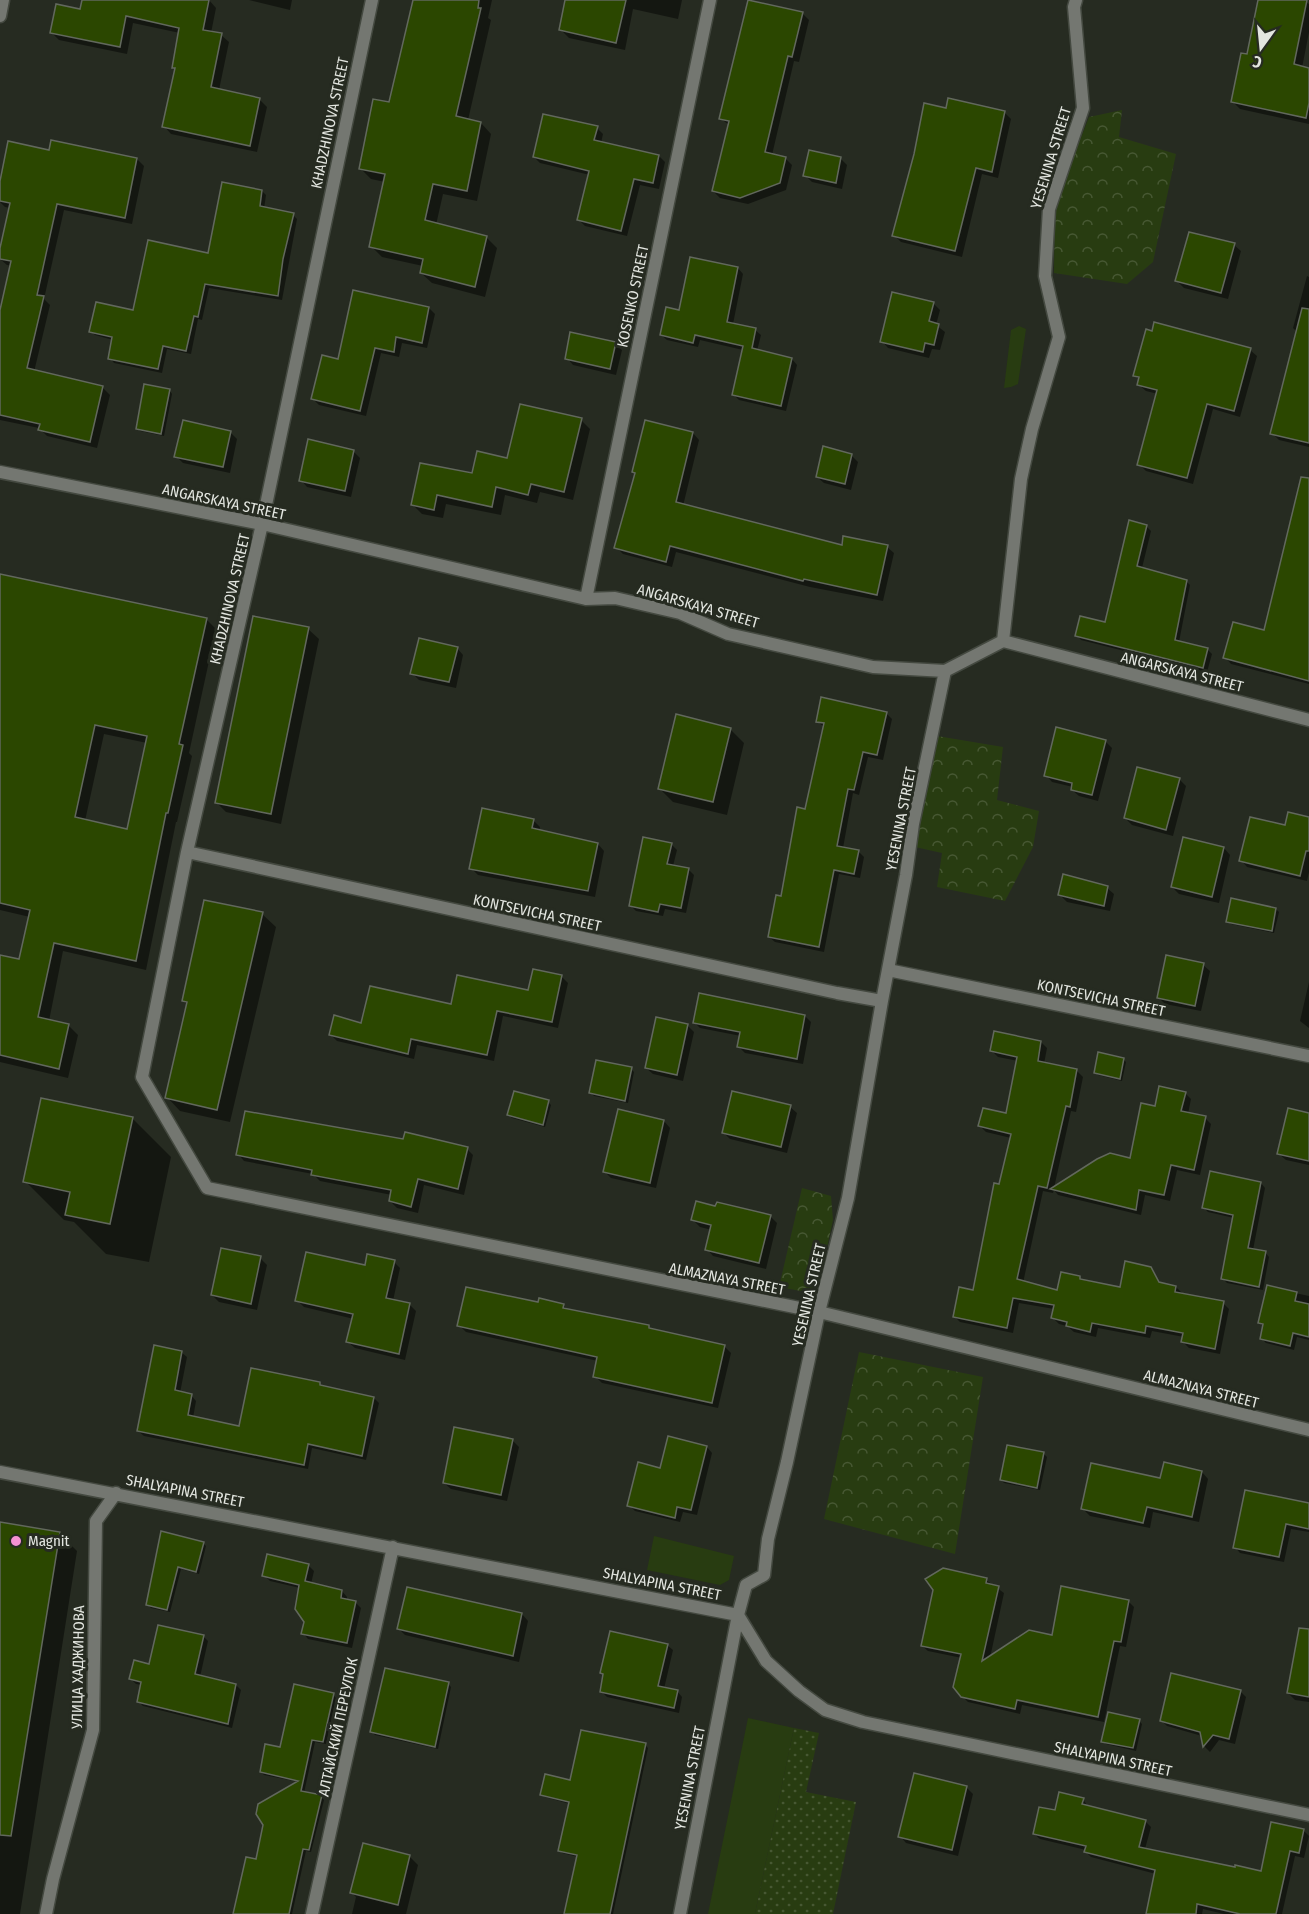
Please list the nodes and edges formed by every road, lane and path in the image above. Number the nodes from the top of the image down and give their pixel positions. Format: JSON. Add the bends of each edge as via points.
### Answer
{"nodes":[{"id":1,"x":3,"y":0,"type":"edge"},
{"id":2,"x":372,"y":0,"type":"edge"},
{"id":3,"x":710,"y":0,"type":"edge"},
{"id":4,"x":1076,"y":0,"type":"edge"},
{"id":5,"x":0,"y":16,"type":"edge"},
{"id":6,"x":0,"y":472,"type":"edge"},
{"id":7,"x":262,"y":524,"type":"junction"},
{"id":8,"x":586,"y":599,"type":"junction"},
{"id":9,"x":1003,"y":641,"type":"junction"},
{"id":10,"x":945,"y":671,"type":"junction"},
{"id":11,"x":1309,"y":720,"type":"edge"},
{"id":12,"x":187,"y":852,"type":"junction"},
{"id":13,"x":888,"y":970,"type":"junction"},
{"id":14,"x":882,"y":1001,"type":"junction"},
{"id":15,"x":1309,"y":1056,"type":"edge"},
{"id":16,"x":207,"y":1188,"type":"joint"},
{"id":17,"x":819,"y":1312,"type":"junction"},
{"id":18,"x":1309,"y":1430,"type":"edge"},
{"id":19,"x":0,"y":1472,"type":"edge"},
{"id":20,"x":116,"y":1493,"type":"junction"},
{"id":21,"x":393,"y":1547,"type":"junction"},
{"id":22,"x":738,"y":1615,"type":"junction"},
{"id":23,"x":1309,"y":1815,"type":"edge"},
{"id":24,"x":46,"y":1914,"type":"edge"},
{"id":25,"x":312,"y":1914,"type":"edge"},
{"id":26,"x":680,"y":1914,"type":"edge"}],
"edges":[{"from":1,"to":5,"type":"street"},
{"from":2,"to":7,"type":"street","name":"KHADZHINOVA STREET"},
{"from":3,"to":8,"type":"street","name":"KOSENKO STREET"},
{"from":4,"to":9,"type":"street","name":"YESENINA STREET","via":[[1083,108],[1049,209],[1046,276],[1059,337],[1021,479]]},
{"from":6,"to":7,"type":"street","name":"ANGARSKAYA STREET"},
{"from":7,"to":8,"type":"street","name":"ANGARSKAYA STREET"},
{"from":7,"to":12,"type":"street","name":"KHADZHINOVA STREET"},
{"from":8,"to":10,"type":"street","name":"ANGARSKAYA STREET","via":[[615,598],[680,613],[728,634],[873,667]]},
{"from":9,"to":10,"type":"street"},
{"from":9,"to":11,"type":"street","name":"ANGARSKAYA STREET"},
{"from":10,"to":13,"type":"street","name":"YESENINA STREET"},
{"from":12,"to":14,"type":"street","name":"KONTSEVICHA STREET"},
{"from":12,"to":16,"type":"street","name":"KHADZHINOVA STREET","via":[[141,1077]]},
{"from":13,"to":14,"type":"street","name":"YESENINA STREET"},
{"from":13,"to":15,"type":"street","name":"KONTSEVICHA STREET"},
{"from":14,"to":17,"type":"street","name":"YESENINA STREET","via":[[848,1198]]},
{"from":16,"to":17,"type":"street","name":"ALMAZNAYA STREET"},
{"from":17,"to":18,"type":"street","name":"ALMAZNAYA STREET"},
{"from":17,"to":22,"type":"street","name":"YESENINA STREET","via":[[768,1539],[764,1575],[746,1585]]},
{"from":19,"to":20,"type":"street","name":"SHALYAPINA STREET"},
{"from":20,"to":21,"type":"street","name":"SHALYAPINA STREET"},
{"from":20,"to":24,"type":"street","name":"УЛИЦА ХАДЖИНОВА","via":[[96,1521],[93,1730]]},
{"from":21,"to":22,"type":"street","name":"SHALYAPINA STREET"},
{"from":21,"to":25,"type":"street","name":"АЛТАЙСКИЙ ПЕРЕУЛОК"},
{"from":22,"to":23,"type":"street","name":"SHALYAPINA STREET","via":[[766,1661],[825,1710],[863,1722]]},
{"from":22,"to":26,"type":"street","name":"YESENINA STREET"}]}
